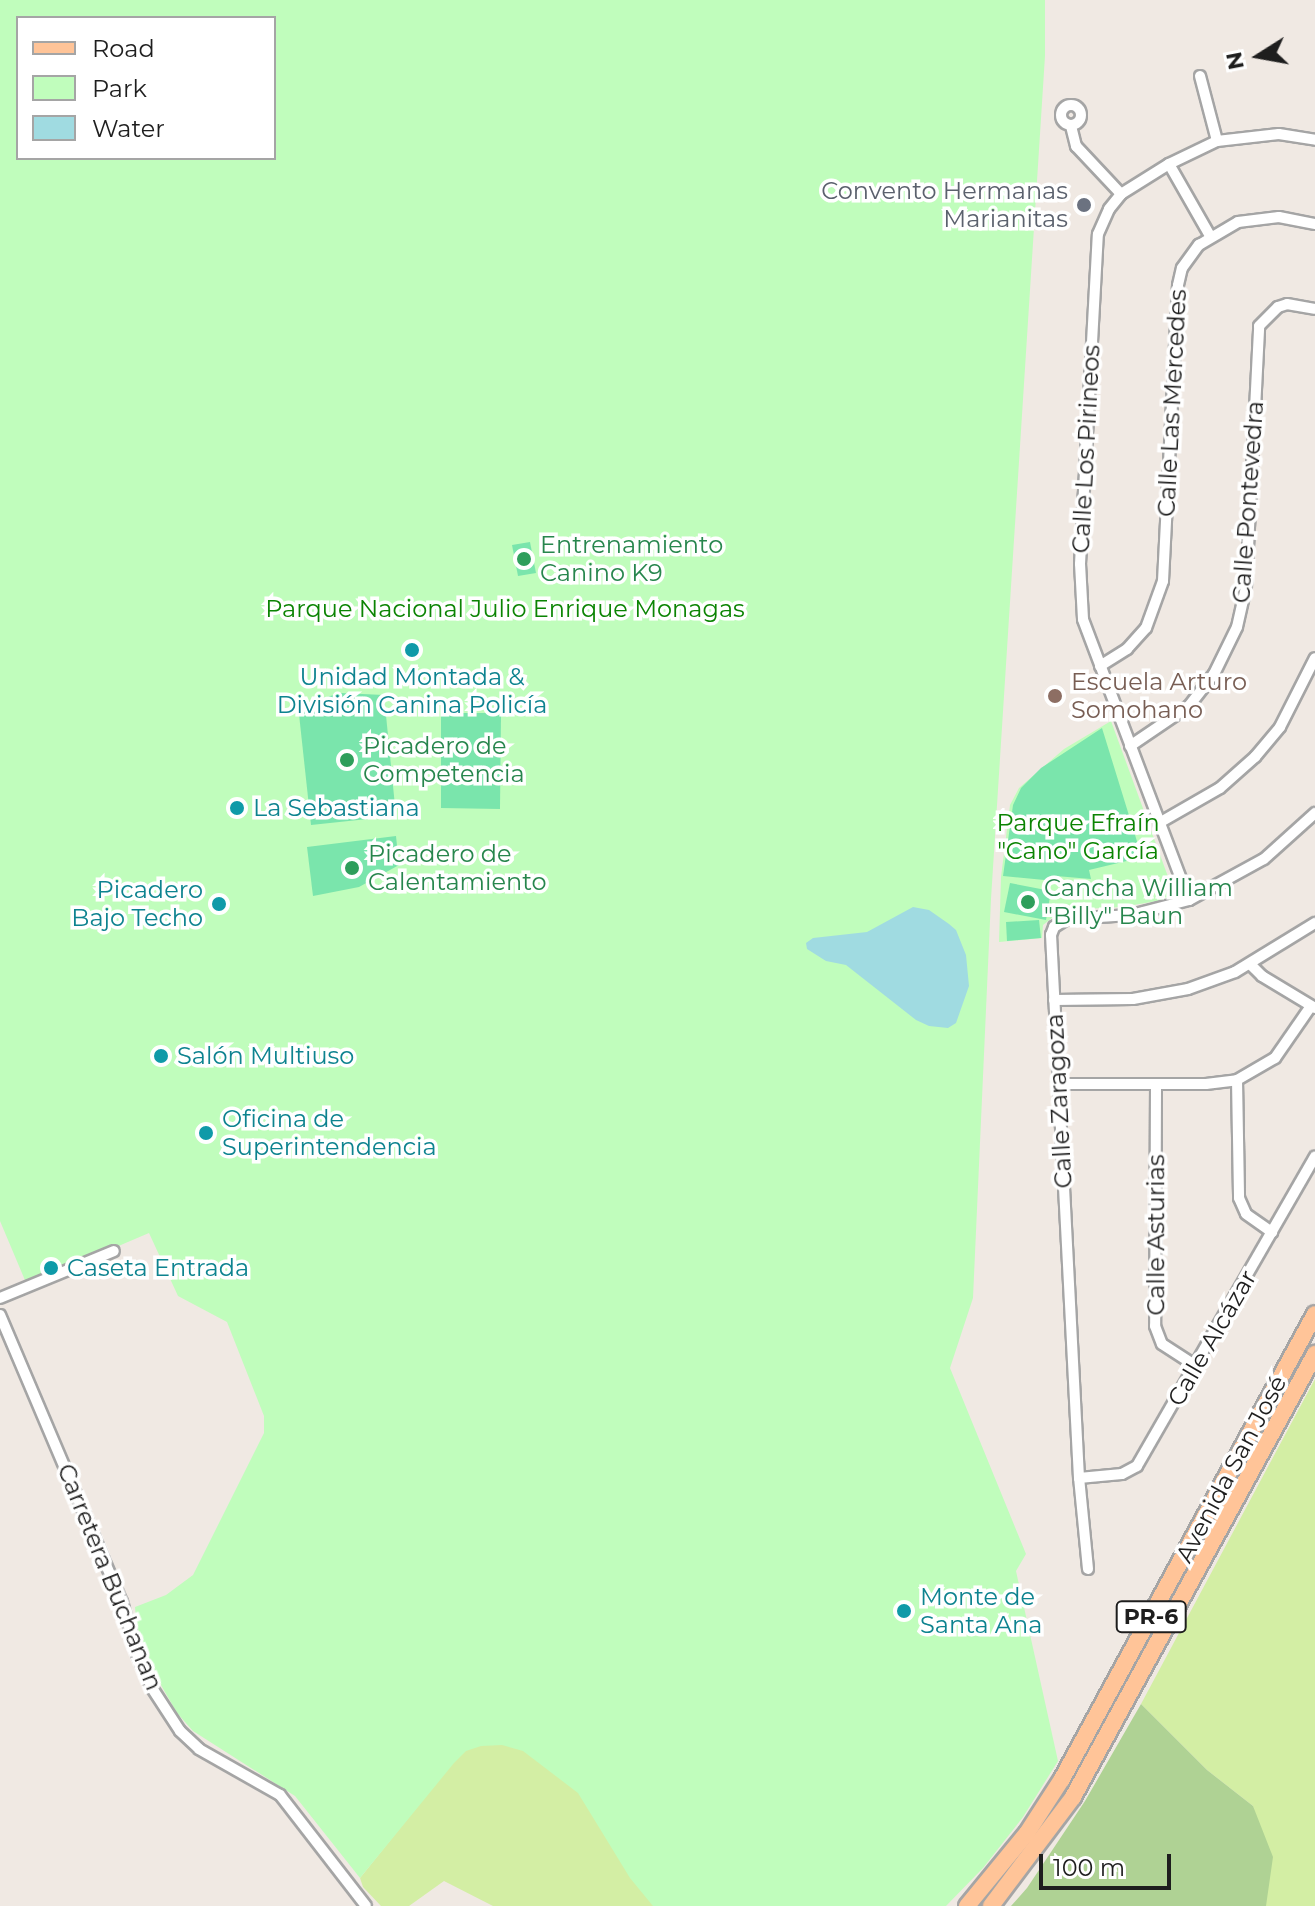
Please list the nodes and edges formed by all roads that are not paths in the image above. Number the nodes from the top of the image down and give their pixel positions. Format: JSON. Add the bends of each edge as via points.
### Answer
{"nodes":[{"id":1,"x":1200,"y":76,"type":"dead end"},
{"id":2,"x":1071,"y":126,"type":"dead end"},
{"id":3,"x":1315,"y":140,"type":"edge"},
{"id":4,"x":1217,"y":141,"type":"junction"},
{"id":5,"x":1169,"y":164,"type":"junction"},
{"id":6,"x":1121,"y":194,"type":"junction"},
{"id":7,"x":1315,"y":224,"type":"edge"},
{"id":8,"x":1210,"y":236,"type":"junction"},
{"id":9,"x":1315,"y":309,"type":"edge"},
{"id":10,"x":1315,"y":658,"type":"edge"},
{"id":11,"x":1100,"y":666,"type":"junction"},
{"id":12,"x":1130,"y":746,"type":"junction"},
{"id":13,"x":1315,"y":813,"type":"edge"},
{"id":14,"x":1159,"y":823,"type":"junction"},
{"id":15,"x":1189,"y":900,"type":"junction"},
{"id":16,"x":1315,"y":923,"type":"edge"},
{"id":17,"x":1250,"y":964,"type":"junction"},
{"id":18,"x":1054,"y":1000,"type":"junction"},
{"id":19,"x":1313,"y":1007,"type":"edge"},
{"id":20,"x":1237,"y":1080,"type":"junction"},
{"id":21,"x":1058,"y":1084,"type":"junction"},
{"id":22,"x":1156,"y":1084,"type":"junction"},
{"id":23,"x":1315,"y":1157,"type":"edge"},
{"id":24,"x":1272,"y":1232,"type":"junction"},
{"id":25,"x":114,"y":1251,"type":"dead end"},
{"id":26,"x":0,"y":1298,"type":"edge"},
{"id":27,"x":1315,"y":1314,"type":"edge"},
{"id":28,"x":0,"y":1315,"type":"edge"},
{"id":29,"x":1315,"y":1354,"type":"edge"},
{"id":30,"x":1196,"y":1366,"type":"junction"},
{"id":31,"x":1079,"y":1478,"type":"junction"},
{"id":32,"x":1088,"y":1569,"type":"dead end"},
{"id":33,"x":366,"y":1906,"type":"edge"},
{"id":34,"x":967,"y":1906,"type":"edge"},
{"id":35,"x":991,"y":1906,"type":"edge"}],
"edges":[{"from":1,"to":4,"type":"street"},
{"from":2,"to":6,"type":"street","via":[[1076,146]]},
{"from":3,"to":4,"type":"street","name":"Calle Los Pirineos","via":[[1279,134]]},
{"from":4,"to":5,"type":"street","name":"Calle Los Pirineos"},
{"from":5,"to":6,"type":"street","name":"Calle Los Pirineos"},
{"from":5,"to":8,"type":"street"},
{"from":6,"to":11,"type":"street","name":"Calle Los Pirineos","via":[[1103,219],[1096,246],[1080,564],[1083,619]]},
{"from":7,"to":8,"type":"street","name":"Calle Las Mercedes","via":[[1267,216]]},
{"from":8,"to":11,"type":"street","name":"Calle Las Mercedes","via":[[1188,257],[1178,285],[1159,597],[1138,637]]},
{"from":9,"to":12,"type":"street","name":"Calle Pontevedra","via":[[1287,304],[1259,326],[1246,587],[1237,627],[1201,693]]},
{"from":10,"to":14,"type":"street","via":[[1286,718],[1255,757],[1220,788]]},
{"from":11,"to":12,"type":"street","name":"Calle Los Pirineos"},
{"from":12,"to":14,"type":"street","name":"Calle Los Pirineos"},
{"from":13,"to":15,"type":"street","name":"Calle Zaragoza","via":[[1264,859]]},
{"from":14,"to":15,"type":"street","name":"Calle Los Pirineos"},
{"from":15,"to":18,"type":"street","name":"Calle Zaragoza","via":[[1131,915],[1060,922],[1051,935]]},
{"from":16,"to":17,"type":"street"},
{"from":17,"to":18,"type":"street","via":[[1158,995]]},
{"from":17,"to":19,"type":"street"},
{"from":18,"to":21,"type":"street","name":"Calle Zaragoza"},
{"from":19,"to":20,"type":"street","via":[[1275,1058]]},
{"from":20,"to":22,"type":"street"},
{"from":20,"to":24,"type":"street","via":[[1239,1198],[1246,1214]]},
{"from":21,"to":22,"type":"street"},
{"from":21,"to":31,"type":"street","name":"Calle Zaragoza"},
{"from":22,"to":30,"type":"street","name":"Calle Asturias","via":[[1155,1326],[1162,1344]]},
{"from":23,"to":24,"type":"street","name":"Calle Alcázar"},
{"from":24,"to":30,"type":"street","name":"Calle Alcázar"},
{"from":25,"to":26,"type":"street"},
{"from":27,"to":34,"type":"main road","name":"Avenida San José","number":"PR-6","via":[[1062,1779],[1027,1833]]},
{"from":28,"to":33,"type":"street","name":"Carretera Buchanan","via":[[122,1602],[152,1688],[180,1731],[199,1749],[280,1795]]},
{"from":29,"to":35,"type":"main road","name":"Avenida San José","number":"PR-6","via":[[1073,1797]]},
{"from":30,"to":31,"type":"street","name":"Calle Alcázar","via":[[1137,1466],[1122,1474]]},
{"from":31,"to":32,"type":"street","name":"Calle Zaragoza"}]}
